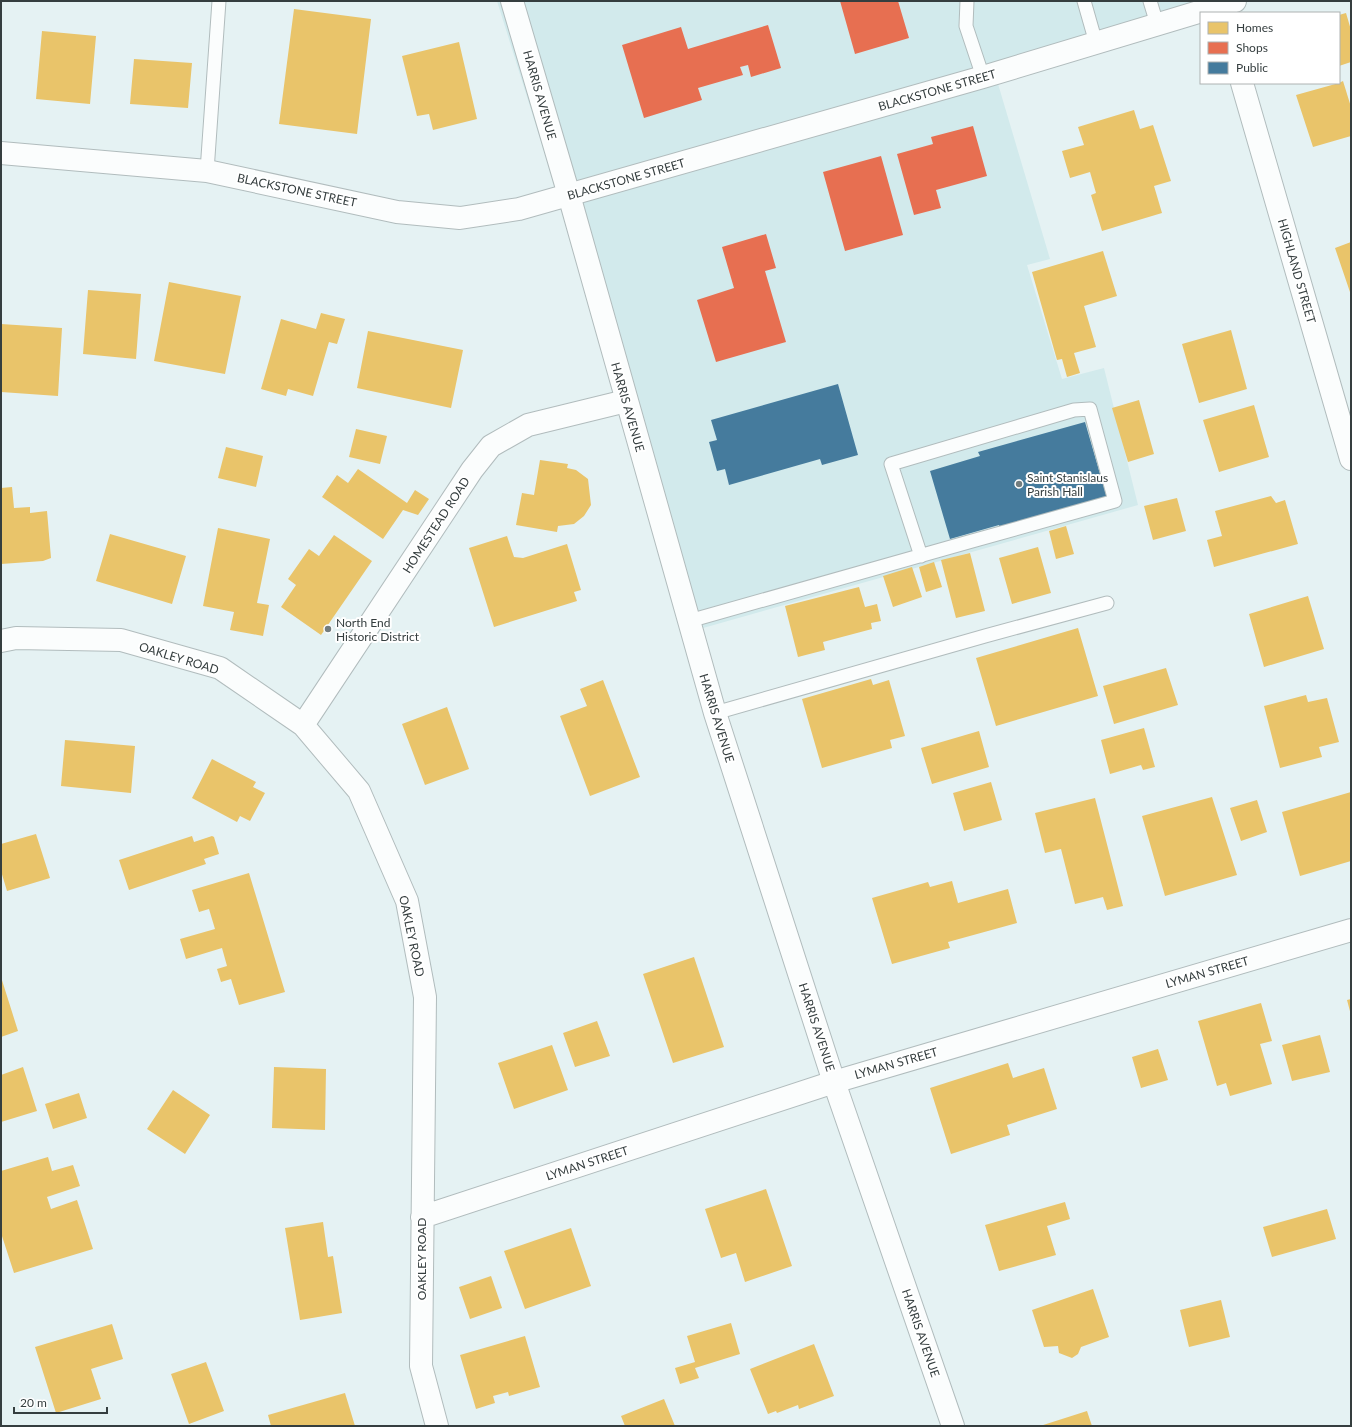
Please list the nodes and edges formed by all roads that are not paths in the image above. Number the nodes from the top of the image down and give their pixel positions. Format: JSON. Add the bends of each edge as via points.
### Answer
{"nodes":[{"id":1,"x":219,"y":1,"type":"edge"},
{"id":2,"x":512,"y":1,"type":"edge"},
{"id":3,"x":967,"y":1,"type":"edge"},
{"id":4,"x":1084,"y":1,"type":"edge"},
{"id":5,"x":1150,"y":1,"type":"edge"},
{"id":6,"x":1226,"y":7,"type":"edge"},
{"id":7,"x":1205,"y":12,"type":"edge"},
{"id":8,"x":1200,"y":13,"type":"edge"},
{"id":9,"x":1156,"y":24,"type":"junction"},
{"id":10,"x":1096,"y":42,"type":"junction"},
{"id":11,"x":983,"y":77,"type":"junction"},
{"id":12,"x":1242,"y":84,"type":"edge"},
{"id":13,"x":1,"y":153,"type":"edge"},
{"id":14,"x":207,"y":171,"type":"junction"},
{"id":15,"x":569,"y":195,"type":"junction"},
{"id":16,"x":626,"y":401,"type":"junction"},
{"id":17,"x":1351,"y":459,"type":"edge"},
{"id":18,"x":921,"y":556,"type":"junction"},
{"id":19,"x":1107,"y":603,"type":"dead end"},
{"id":20,"x":689,"y":621,"type":"junction"},
{"id":21,"x":1,"y":641,"type":"edge"},
{"id":22,"x":715,"y":713,"type":"junction"},
{"id":23,"x":303,"y":725,"type":"junction"},
{"id":24,"x":1351,"y":930,"type":"edge"},
{"id":25,"x":834,"y":1082,"type":"junction"},
{"id":26,"x":422,"y":1217,"type":"junction"},
{"id":27,"x":437,"y":1426,"type":"edge"},
{"id":28,"x":953,"y":1426,"type":"edge"}],
"edges":[{"from":1,"to":14,"type":"lane"},
{"from":2,"to":15,"type":"street","name":"HARRIS AVENUE"},
{"from":3,"to":11,"type":"lane","via":[[966,26]]},
{"from":4,"to":10,"type":"lane"},
{"from":5,"to":9,"type":"lane"},
{"from":6,"to":7,"type":"street","name":"BLACKSTONE STREET"},
{"from":8,"to":9,"type":"street","name":"BLACKSTONE STREET"},
{"from":9,"to":10,"type":"street","name":"BLACKSTONE STREET"},
{"from":10,"to":11,"type":"street","name":"BLACKSTONE STREET"},
{"from":11,"to":15,"type":"street","name":"BLACKSTONE STREET"},
{"from":12,"to":17,"type":"street","name":"HIGHLAND STREET"},
{"from":13,"to":14,"type":"street","name":"BLACKSTONE STREET"},
{"from":14,"to":15,"type":"street","name":"BLACKSTONE STREET","via":[[398,212],[460,218],[519,209]]},
{"from":15,"to":16,"type":"street","name":"HARRIS AVENUE"},
{"from":16,"to":20,"type":"street","name":"HARRIS AVENUE"},
{"from":16,"to":23,"type":"street","name":"HOMESTEAD ROAD","via":[[528,425],[491,446],[472,470]]},
{"from":18,"to":18,"type":"lane","via":[[1115,502],[1090,409],[1074,410],[891,464]]},
{"from":18,"to":20,"type":"lane"},
{"from":19,"to":22,"type":"lane"},
{"from":20,"to":22,"type":"street","name":"HARRIS AVENUE"},
{"from":21,"to":23,"type":"street","name":"OAKLEY ROAD","via":[[16,638],[121,640],[220,668]]},
{"from":22,"to":25,"type":"street","name":"HARRIS AVENUE"},
{"from":23,"to":26,"type":"street","name":"OAKLEY ROAD","via":[[359,791],[407,901],[425,997]]},
{"from":24,"to":25,"type":"street","name":"LYMAN STREET"},
{"from":25,"to":26,"type":"street","name":"LYMAN STREET"},
{"from":25,"to":28,"type":"street","name":"HARRIS AVENUE"},
{"from":26,"to":27,"type":"street","name":"OAKLEY ROAD","via":[[421,1366]]}]}
